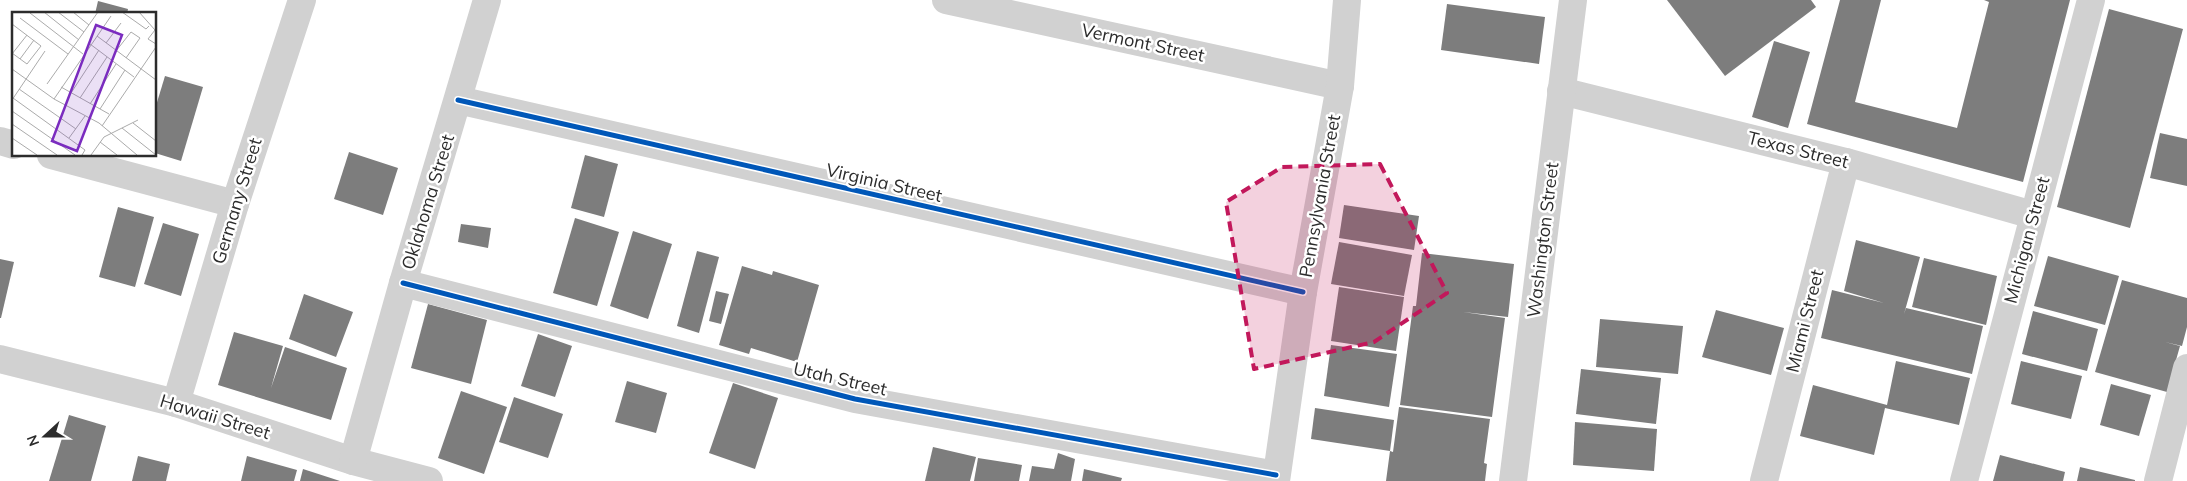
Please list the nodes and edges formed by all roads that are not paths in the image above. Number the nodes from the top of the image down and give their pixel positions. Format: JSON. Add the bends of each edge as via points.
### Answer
{"nodes":[{"id":1,"x":302,"y":0,"type":"edge"},
{"id":2,"x":487,"y":0,"type":"edge"},
{"id":3,"x":946,"y":0,"type":"edge"},
{"id":4,"x":1348,"y":0,"type":"edge"},
{"id":5,"x":1573,"y":0,"type":"edge"},
{"id":6,"x":2091,"y":0,"type":"edge"},
{"id":7,"x":1340,"y":86,"type":"junction"},
{"id":8,"x":1561,"y":91,"type":"junction"},
{"id":9,"x":458,"y":100,"type":"junction"},
{"id":10,"x":55,"y":156,"type":"edge"},
{"id":11,"x":1846,"y":162,"type":"junction"},
{"id":12,"x":235,"y":204,"type":"junction"},
{"id":13,"x":2034,"y":215,"type":"junction"},
{"id":14,"x":403,"y":283,"type":"junction"},
{"id":15,"x":1303,"y":292,"type":"junction"},
{"id":16,"x":0,"y":359,"type":"edge"},
{"id":17,"x":2187,"y":368,"type":"edge"},
{"id":18,"x":176,"y":403,"type":"junction"},
{"id":19,"x":353,"y":461,"type":"junction"},
{"id":20,"x":1276,"y":478,"type":"edge"},
{"id":21,"x":429,"y":481,"type":"edge"},
{"id":22,"x":1513,"y":481,"type":"edge"},
{"id":23,"x":1764,"y":481,"type":"edge"},
{"id":24,"x":1964,"y":481,"type":"edge"},
{"id":25,"x":2158,"y":481,"type":"edge"}],
"edges":[{"from":1,"to":12,"type":"street","name":"Germany Street"},
{"from":2,"to":9,"type":"street","name":"Oklahoma Street"},
{"from":3,"to":7,"type":"street","name":"Vermont Street"},
{"from":4,"to":7,"type":"street","name":"Pennsylvania Street"},
{"from":5,"to":8,"type":"street","name":"Washington Street"},
{"from":6,"to":13,"type":"street","name":"Michigan Street"},
{"from":7,"to":15,"type":"street","name":"Pennsylvania Street"},
{"from":8,"to":11,"type":"street","name":"Texas Street"},
{"from":8,"to":22,"type":"street","name":"Washington Street"},
{"from":9,"to":14,"type":"street","name":"Oklahoma Street"},
{"from":9,"to":15,"type":"street","name":"Virginia Street"},
{"from":10,"to":12,"type":"street"},
{"from":11,"to":13,"type":"street","name":"Texas Street"},
{"from":11,"to":23,"type":"street","name":"Miami Street"},
{"from":12,"to":18,"type":"street","name":"Germany Street"},
{"from":13,"to":24,"type":"street","name":"Michigan Street"},
{"from":14,"to":19,"type":"street","name":"Oklahoma Street"},
{"from":14,"to":20,"type":"street","name":"Utah Street","via":[[855,399]]},
{"from":15,"to":20,"type":"street","name":"Pennsylvania Street"},
{"from":16,"to":18,"type":"street","name":"Hawaii Street"},
{"from":17,"to":25,"type":"street"},
{"from":18,"to":19,"type":"street","name":"Hawaii Street"},
{"from":19,"to":21,"type":"street","name":"Hawaii Street"}]}
